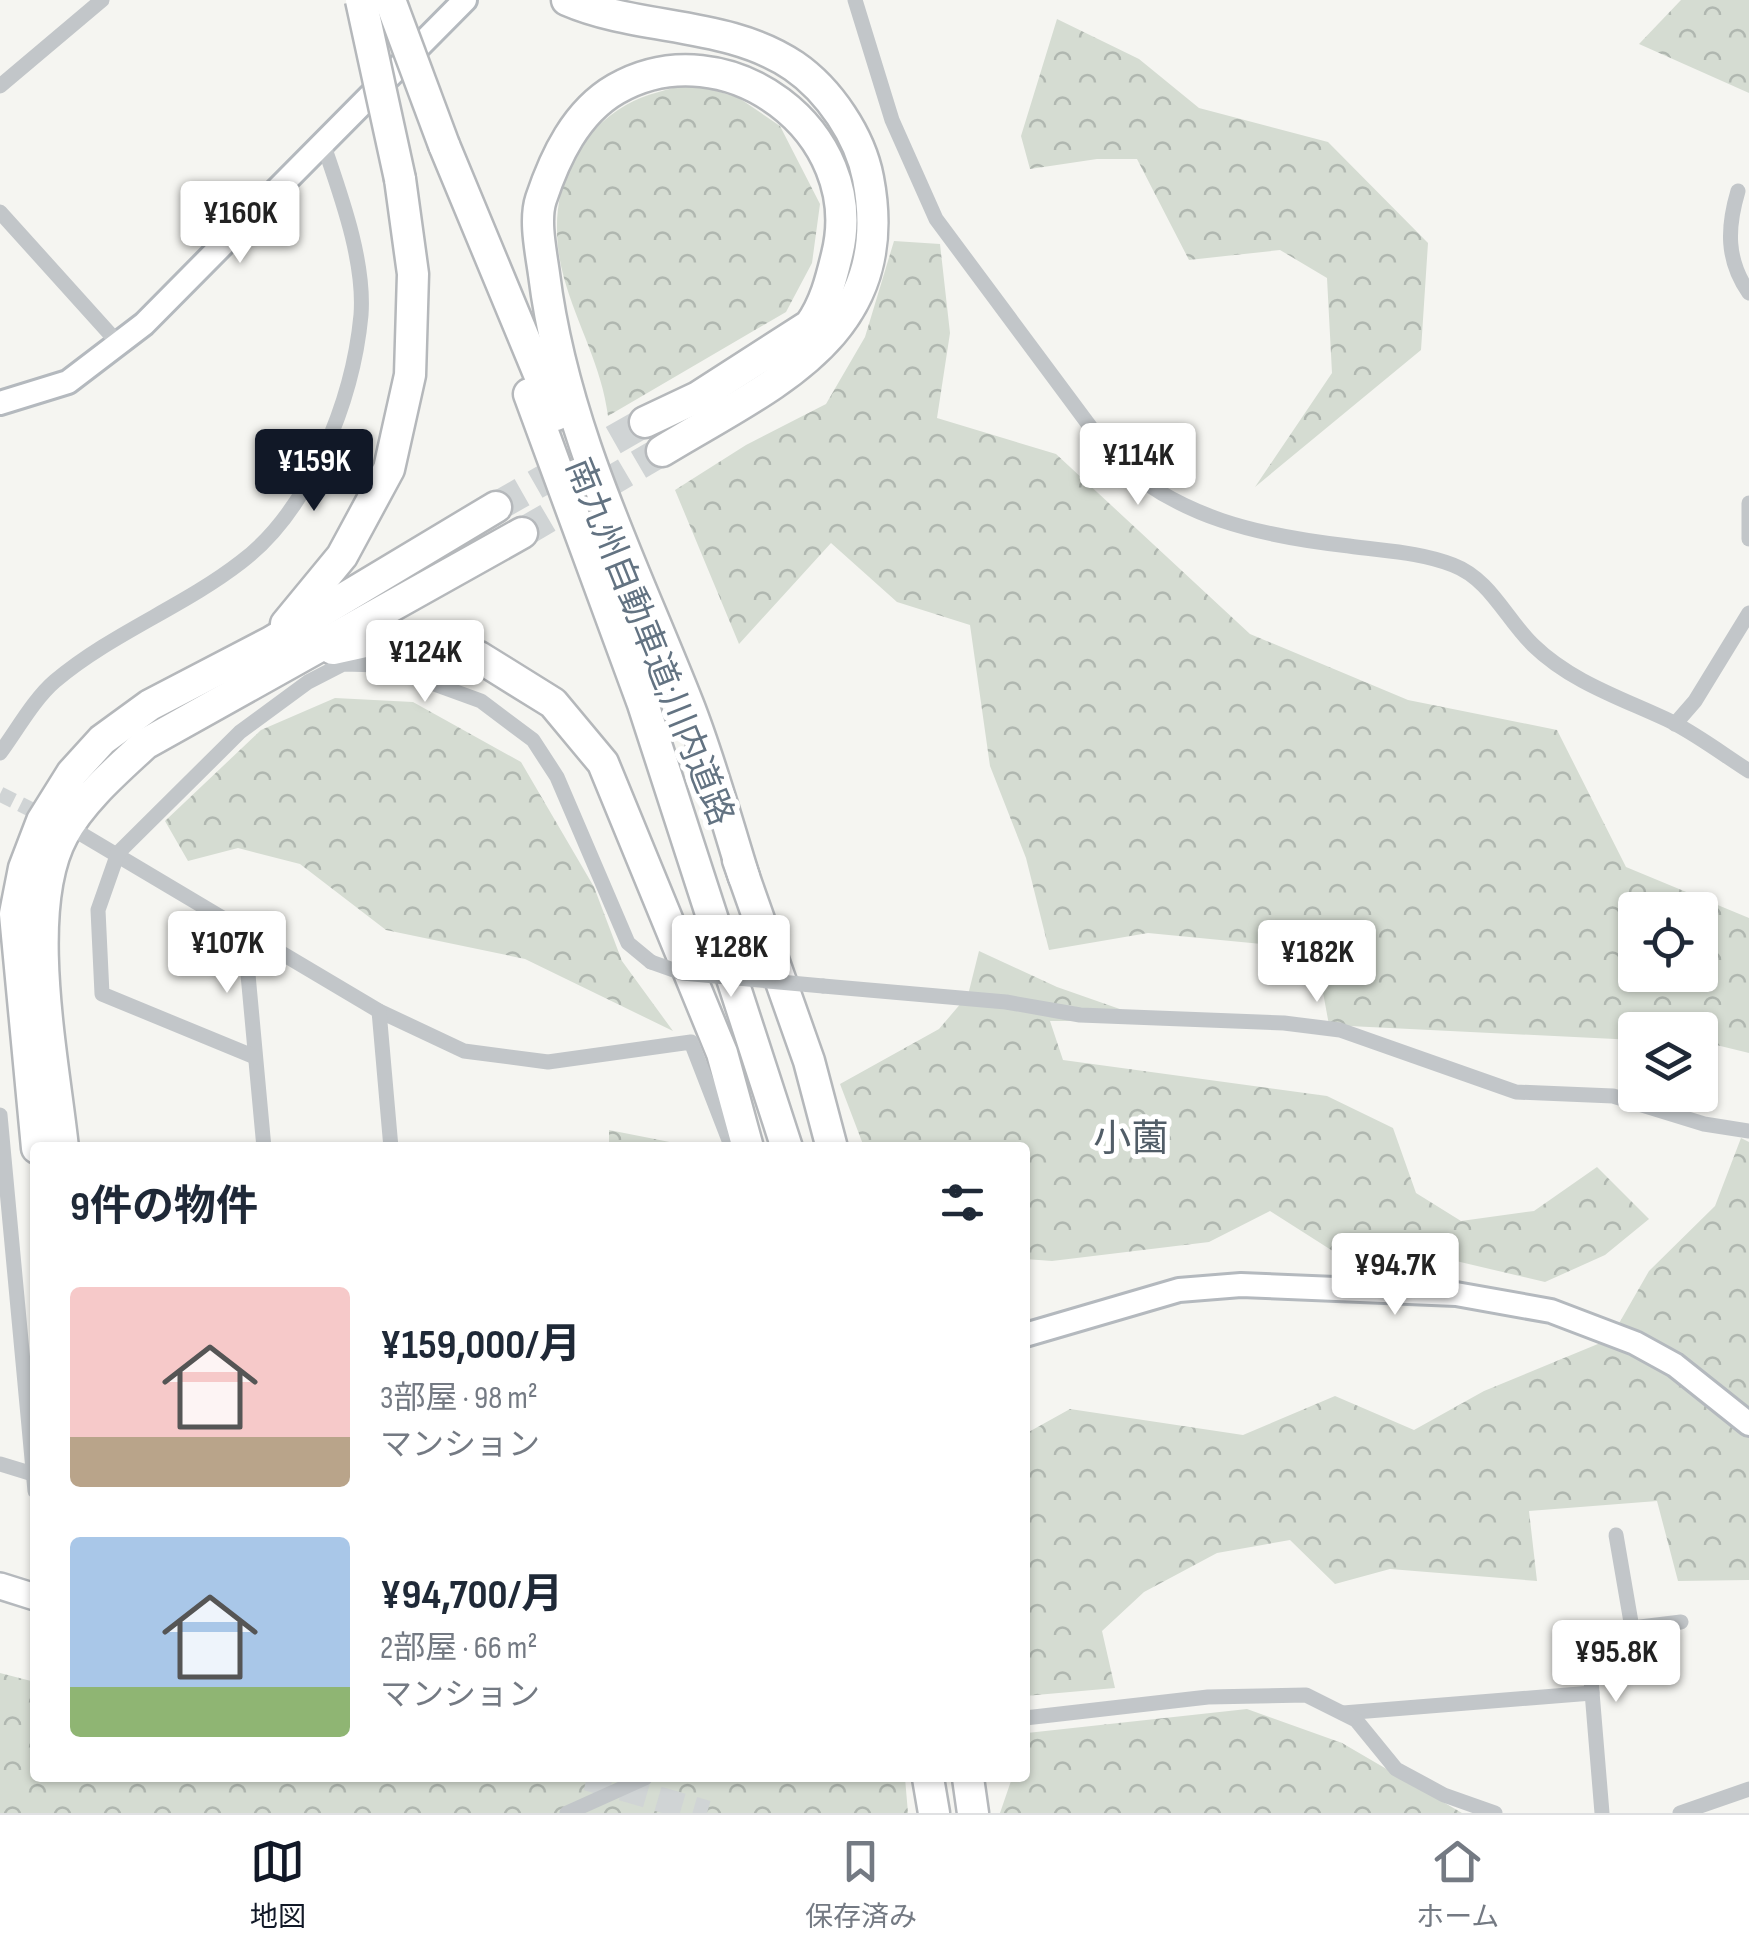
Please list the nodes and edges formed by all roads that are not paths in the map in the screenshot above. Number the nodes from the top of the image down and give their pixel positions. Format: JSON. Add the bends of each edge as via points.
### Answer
{"nodes":[{"id":1,"x":102,"y":0,"type":"edge"},
{"id":2,"x":361,"y":0,"type":"edge"},
{"id":3,"x":390,"y":0,"type":"edge"},
{"id":4,"x":465,"y":0,"type":"edge"},
{"id":5,"x":856,"y":0,"type":"edge"},
{"id":6,"x":581,"y":6,"type":"edge"},
{"id":7,"x":0,"y":86,"type":"edge"},
{"id":8,"x":324,"y":146,"type":"junction"},
{"id":9,"x":444,"y":146,"type":"junction"},
{"id":10,"x":1738,"y":190,"type":"dead end"},
{"id":11,"x":0,"y":212,"type":"edge"},
{"id":12,"x":1749,"y":293,"type":"edge"},
{"id":13,"x":119,"y":344,"type":"junction"},
{"id":14,"x":0,"y":403,"type":"edge"},
{"id":15,"x":645,"y":422,"type":"tunnel mouth"},
{"id":16,"x":662,"y":451,"type":"tunnel mouth"},
{"id":17,"x":1749,"y":503,"type":"edge"},
{"id":18,"x":496,"y":507,"type":"tunnel mouth"},
{"id":19,"x":522,"y":533,"type":"tunnel mouth"},
{"id":20,"x":1749,"y":539,"type":"edge"},
{"id":21,"x":1749,"y":613,"type":"edge"},
{"id":22,"x":283,"y":651,"type":"junction"},
{"id":23,"x":1675,"y":724,"type":"junction"},
{"id":24,"x":0,"y":753,"type":"edge"},
{"id":25,"x":1749,"y":772,"type":"edge"},
{"id":26,"x":83,"y":835,"type":"dead end"},
{"id":27,"x":118,"y":853,"type":"junction"},
{"id":28,"x":744,"y":876,"type":"junction"},
{"id":29,"x":244,"y":931,"type":"junction"},
{"id":30,"x":378,"y":1011,"type":"junction"},
{"id":31,"x":255,"y":1057,"type":"junction"},
{"id":32,"x":0,"y":1115,"type":"edge"},
{"id":33,"x":1749,"y":1132,"type":"edge"},
{"id":34,"x":37,"y":1142,"type":"edge"},
{"id":35,"x":62,"y":1142,"type":"edge"},
{"id":36,"x":263,"y":1142,"type":"edge"},
{"id":37,"x":390,"y":1142,"type":"edge"},
{"id":38,"x":730,"y":1142,"type":"edge"},
{"id":39,"x":746,"y":1142,"type":"edge"},
{"id":40,"x":785,"y":1142,"type":"edge"},
{"id":41,"x":830,"y":1142,"type":"edge"},
{"id":42,"x":0,"y":1328,"type":"edge"},
{"id":43,"x":1030,"y":1334,"type":"edge"},
{"id":44,"x":18,"y":1335,"type":"junction"},
{"id":45,"x":1749,"y":1424,"type":"edge"},
{"id":46,"x":30,"y":1446,"type":"edge"},
{"id":47,"x":0,"y":1464,"type":"edge"},
{"id":48,"x":30,"y":1473,"type":"edge"},
{"id":49,"x":1616,"y":1535,"type":"dead end"},
{"id":50,"x":0,"y":1586,"type":"edge"},
{"id":51,"x":30,"y":1595,"type":"edge"},
{"id":52,"x":1681,"y":1622,"type":"dead end"},
{"id":53,"x":1632,"y":1628,"type":"junction"},
{"id":54,"x":1592,"y":1692,"type":"junction"},
{"id":55,"x":1343,"y":1714,"type":"junction"},
{"id":56,"x":1030,"y":1717,"type":"edge"},
{"id":57,"x":636,"y":1782,"type":"edge"},
{"id":58,"x":929,"y":1782,"type":"edge"},
{"id":59,"x":969,"y":1782,"type":"edge"},
{"id":60,"x":1749,"y":1789,"type":"edge"},
{"id":61,"x":568,"y":1813,"type":"edge"},
{"id":62,"x":934,"y":1813,"type":"edge"},
{"id":63,"x":973,"y":1813,"type":"edge"},
{"id":64,"x":1495,"y":1813,"type":"edge"},
{"id":65,"x":1602,"y":1813,"type":"edge"},
{"id":66,"x":1680,"y":1813,"type":"edge"}],
"edges":[{"from":1,"to":7,"type":"street"},
{"from":2,"to":22,"type":"highway","bridge":true,"via":[[400,179],[413,291],[410,375],[389,469]]},
{"from":3,"to":9,"type":"highway","name":"南九州自動車道;川内道路","bridge":true},
{"from":4,"to":8,"type":"street"},
{"from":5,"to":23,"type":"street","via":[[892,120],[936,219],[1112,456],[1144,486],[1211,520],[1458,566],[1484,585],[1560,669]]},
{"from":6,"to":16,"type":"highway","via":[[744,44],[794,66],[836,106],[865,164],[876,220],[859,290],[839,328],[762,395]]},
{"from":8,"to":13,"type":"street"},
{"from":8,"to":24,"type":"street","via":[[350,220],[361,314],[336,430],[288,513],[242,562],[52,683]]},
{"from":9,"to":28,"type":"highway","name":"南九州自動車道;川内道路"},
{"from":9,"to":40,"type":"highway","name":"南九州自動車道;川内道路","via":[[643,704]]},
{"from":10,"to":12,"type":"street","via":[[1729,222],[1731,258]]},
{"from":11,"to":13,"type":"street"},
{"from":13,"to":14,"type":"street","via":[[68,382]]},
{"from":15,"to":28,"type":"highway","via":[[698,397],[810,325],[840,243],[833,167],[807,123],[769,91],[701,71],[647,75],[591,109],[563,144],[540,204],[542,256],[551,332],[574,417],[689,708]]},
{"from":17,"to":20,"type":"street"},
{"from":18,"to":22,"type":"highway"},
{"from":19,"to":22,"type":"highway"},
{"from":21,"to":23,"type":"street"},
{"from":22,"to":34,"type":"highway","via":[[150,706],[102,740],[42,822],[15,914]]},
{"from":22,"to":35,"type":"highway","via":[[145,744],[104,781],[63,835],[43,890]]},
{"from":22,"to":39,"type":"highway","via":[[392,636],[479,657],[553,703],[604,764],[722,1053]]},
{"from":23,"to":25,"type":"street"},
{"from":26,"to":27,"type":"street"},
{"from":27,"to":29,"type":"street"},
{"from":27,"to":31,"type":"street","via":[[98,910],[102,994]]},
{"from":27,"to":33,"type":"street","bridge":true,"via":[[240,732],[308,682],[344,664],[382,665],[481,701],[532,740],[557,777],[628,942],[651,962],[682,974],[1006,1002],[1080,1015],[1340,1030],[1516,1092],[1613,1096]]},
{"from":28,"to":41,"type":"highway","name":"南九州自動車道;川内道路"},
{"from":29,"to":30,"type":"street"},
{"from":29,"to":31,"type":"street"},
{"from":30,"to":37,"type":"street"},
{"from":30,"to":38,"type":"street","via":[[464,1051],[548,1062],[690,1042]]},
{"from":31,"to":36,"type":"street"},
{"from":32,"to":44,"type":"street"},
{"from":42,"to":44,"type":"street"},
{"from":43,"to":45,"type":"street","via":[[1195,1289],[1241,1284],[1456,1294],[1551,1311],[1635,1342]]},
{"from":44,"to":46,"type":"street"},
{"from":47,"to":48,"type":"street"},
{"from":49,"to":53,"type":"street"},
{"from":50,"to":51,"type":"main road"},
{"from":52,"to":53,"type":"street"},
{"from":53,"to":54,"type":"street","via":[[1591,1680]]},
{"from":54,"to":55,"type":"street"},
{"from":54,"to":65,"type":"street"},
{"from":55,"to":56,"type":"street","via":[[1306,1695],[1286,1695]]},
{"from":55,"to":64,"type":"street","via":[[1356,1720],[1396,1768]]},
{"from":57,"to":61,"type":"street"},
{"from":58,"to":62,"type":"highway"},
{"from":59,"to":63,"type":"highway"},
{"from":60,"to":66,"type":"street"}]}
